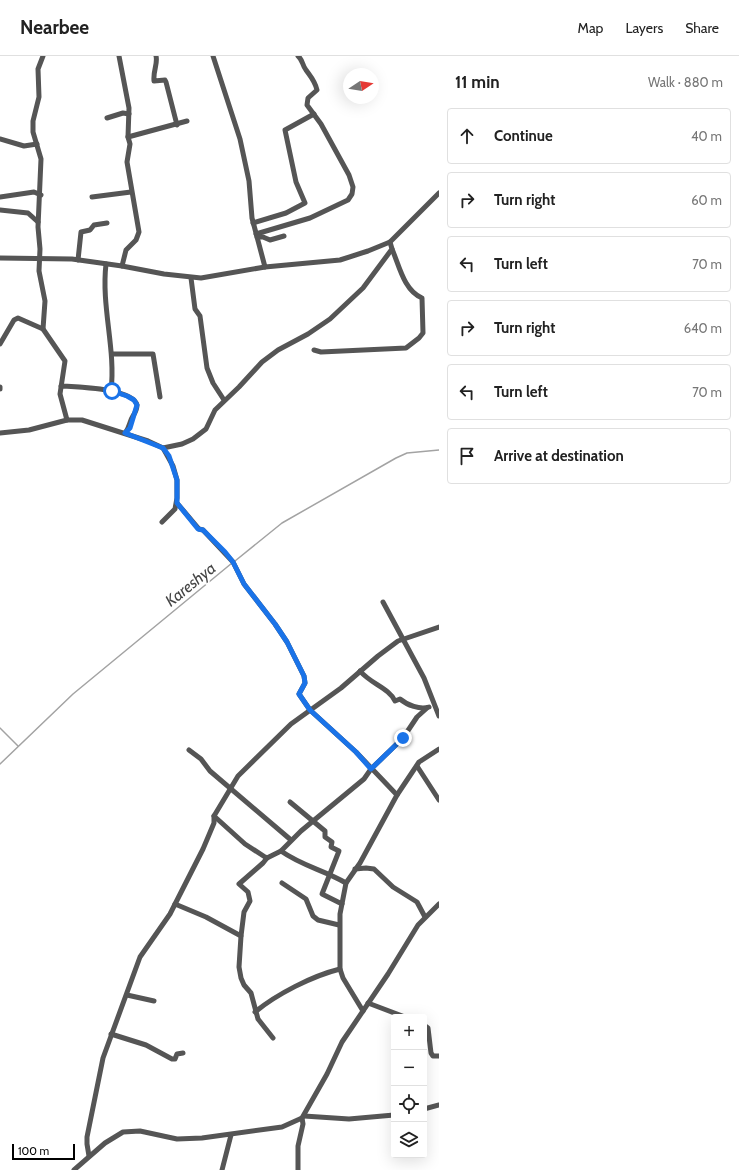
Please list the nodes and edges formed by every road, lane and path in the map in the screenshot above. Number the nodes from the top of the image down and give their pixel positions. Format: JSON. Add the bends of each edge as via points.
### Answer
{"nodes":[{"id":1,"x":43,"y":56,"type":"edge"},
{"id":2,"x":119,"y":56,"type":"edge"},
{"id":3,"x":156,"y":56,"type":"edge"},
{"id":4,"x":213,"y":56,"type":"edge"},
{"id":5,"x":298,"y":56,"type":"edge"},
{"id":6,"x":129,"y":114,"type":"junction"},
{"id":7,"x":314,"y":114,"type":"junction"},
{"id":8,"x":106,"y":118,"type":"dead end"},
{"id":9,"x":187,"y":121,"type":"dead end"},
{"id":10,"x":177,"y":125,"type":"junction"},
{"id":11,"x":128,"y":137,"type":"junction"},
{"id":12,"x":0,"y":139,"type":"edge"},
{"id":13,"x":37,"y":144,"type":"junction"},
{"id":14,"x":131,"y":192,"type":"junction"},
{"id":15,"x":439,"y":193,"type":"edge"},
{"id":16,"x":41,"y":195,"type":"junction"},
{"id":17,"x":0,"y":197,"type":"edge"},
{"id":18,"x":92,"y":197,"type":"dead end"},
{"id":19,"x":1,"y":209,"type":"edge"},
{"id":20,"x":38,"y":222,"type":"junction"},
{"id":21,"x":107,"y":223,"type":"dead end"},
{"id":22,"x":254,"y":223,"type":"junction"},
{"id":23,"x":257,"y":236,"type":"junction"},
{"id":24,"x":284,"y":236,"type":"dead end"},
{"id":25,"x":390,"y":242,"type":"junction"},
{"id":26,"x":392,"y":249,"type":"junction"},
{"id":27,"x":0,"y":258,"type":"edge"},
{"id":28,"x":40,"y":258,"type":"junction"},
{"id":29,"x":78,"y":260,"type":"junction"},
{"id":30,"x":106,"y":264,"type":"junction"},
{"id":31,"x":122,"y":266,"type":"junction"},
{"id":32,"x":265,"y":267,"type":"junction"},
{"id":33,"x":191,"y":278,"type":"junction"},
{"id":34,"x":43,"y":328,"type":"junction"},
{"id":35,"x":0,"y":344,"type":"edge"},
{"id":36,"x":314,"y":350,"type":"dead end"},
{"id":37,"x":112,"y":354,"type":"junction"},
{"id":38,"x":61,"y":386,"type":"junction"},
{"id":39,"x":112,"y":391,"type":"junction"},
{"id":40,"x":160,"y":398,"type":"dead end"},
{"id":41,"x":224,"y":400,"type":"junction"},
{"id":42,"x":67,"y":420,"type":"junction"},
{"id":43,"x":0,"y":433,"type":"edge"},
{"id":44,"x":125,"y":433,"type":"junction"},
{"id":45,"x":163,"y":448,"type":"junction"},
{"id":46,"x":177,"y":503,"type":"junction"},
{"id":47,"x":162,"y":522,"type":"dead end"},
{"id":48,"x":383,"y":602,"type":"dead end"},
{"id":49,"x":439,"y":627,"type":"edge"},
{"id":50,"x":402,"y":638,"type":"junction"},
{"id":51,"x":360,"y":671,"type":"junction"},
{"id":52,"x":434,"y":705,"type":"junction"},
{"id":53,"x":427,"y":708,"type":"junction"},
{"id":54,"x":310,"y":710,"type":"junction"},
{"id":55,"x":439,"y":716,"type":"edge"},
{"id":56,"x":439,"y":749,"type":"edge"},
{"id":57,"x":189,"y":750,"type":"dead end"},
{"id":58,"x":417,"y":766,"type":"junction"},
{"id":59,"x":371,"y":769,"type":"junction"},
{"id":60,"x":231,"y":788,"type":"junction"},
{"id":61,"x":396,"y":796,"type":"junction"},
{"id":62,"x":439,"y":800,"type":"edge"},
{"id":63,"x":290,"y":802,"type":"dead end"},
{"id":64,"x":214,"y":816,"type":"junction"},
{"id":65,"x":312,"y":821,"type":"junction"},
{"id":66,"x":291,"y":840,"type":"junction"},
{"id":67,"x":281,"y":851,"type":"junction"},
{"id":68,"x":266,"y":858,"type":"junction"},
{"id":69,"x":356,"y":869,"type":"junction"},
{"id":70,"x":330,"y":873,"type":"junction"},
{"id":71,"x":282,"y":883,"type":"dead end"},
{"id":72,"x":346,"y":883,"type":"junction"},
{"id":73,"x":175,"y":904,"type":"junction"},
{"id":74,"x":342,"y":904,"type":"junction"},
{"id":75,"x":439,"y":904,"type":"edge"},
{"id":76,"x":425,"y":917,"type":"junction"},
{"id":77,"x":339,"y":925,"type":"junction"},
{"id":78,"x":242,"y":936,"type":"junction"},
{"id":79,"x":340,"y":969,"type":"junction"},
{"id":80,"x":127,"y":995,"type":"junction"},
{"id":81,"x":154,"y":1001,"type":"dead end"},
{"id":82,"x":368,"y":1003,"type":"junction"},
{"id":83,"x":363,"y":1011,"type":"junction"},
{"id":84,"x":255,"y":1012,"type":"junction"},
{"id":85,"x":397,"y":1014,"type":"edge"},
{"id":86,"x":427,"y":1027,"type":"edge"},
{"id":87,"x":111,"y":1034,"type":"junction"},
{"id":88,"x":273,"y":1038,"type":"dead end"},
{"id":89,"x":183,"y":1053,"type":"dead end"},
{"id":90,"x":439,"y":1056,"type":"edge"},
{"id":91,"x":439,"y":1105,"type":"edge"},
{"id":92,"x":427,"y":1108,"type":"edge"},
{"id":93,"x":391,"y":1115,"type":"edge"},
{"id":94,"x":303,"y":1117,"type":"junction"},
{"id":95,"x":231,"y":1135,"type":"junction"},
{"id":96,"x":90,"y":1156,"type":"junction"},
{"id":97,"x":74,"y":1170,"type":"edge"},
{"id":98,"x":222,"y":1170,"type":"edge"},
{"id":99,"x":298,"y":1170,"type":"edge"}],
"edges":[{"from":1,"to":13,"type":"street","via":[[38,69],[39,97],[33,120]]},
{"from":2,"to":6,"type":"street","via":[[130,108]]},
{"from":3,"to":10,"type":"street","via":[[154,81],[165,80]]},
{"from":4,"to":22,"type":"street","via":[[240,139]]},
{"from":5,"to":7,"type":"street","via":[[316,86],[316,92],[307,101]]},
{"from":6,"to":8,"type":"street","via":[[123,113]]},
{"from":6,"to":11,"type":"street"},
{"from":7,"to":22,"type":"street","via":[[284,130],[296,182],[305,203],[286,213]]},
{"from":7,"to":23,"type":"street","via":[[349,175],[353,187],[352,194],[348,200],[310,218]]},
{"from":9,"to":10,"type":"street"},
{"from":10,"to":11,"type":"street"},
{"from":11,"to":14,"type":"street","via":[[130,144],[127,162]]},
{"from":12,"to":13,"type":"street","via":[[24,146]]},
{"from":13,"to":16,"type":"street","via":[[41,159]]},
{"from":14,"to":18,"type":"street"},
{"from":14,"to":31,"type":"street","via":[[139,232],[136,240],[126,250]]},
{"from":15,"to":25,"type":"street"},
{"from":16,"to":17,"type":"street","via":[[34,192]]},
{"from":16,"to":20,"type":"street"},
{"from":19,"to":20,"type":"street","via":[[28,213]]},
{"from":20,"to":28,"type":"street"},
{"from":21,"to":29,"type":"street","via":[[94,225],[90,230],[81,232]]},
{"from":22,"to":23,"type":"street"},
{"from":23,"to":24,"type":"street","via":[[272,240]]},
{"from":23,"to":32,"type":"street"},
{"from":25,"to":26,"type":"street"},
{"from":25,"to":32,"type":"street","via":[[340,260]]},
{"from":26,"to":36,"type":"street","via":[[409,288],[414,295],[422,298],[424,328],[419,338],[403,349],[320,352]]},
{"from":26,"to":41,"type":"street","via":[[363,288],[330,319],[267,357]]},
{"from":27,"to":28,"type":"street"},
{"from":28,"to":29,"type":"street"},
{"from":28,"to":34,"type":"street","via":[[40,282],[45,301]]},
{"from":29,"to":30,"type":"street"},
{"from":30,"to":31,"type":"street"},
{"from":30,"to":37,"type":"street","via":[[106,310]]},
{"from":31,"to":33,"type":"street"},
{"from":32,"to":33,"type":"street","via":[[214,277]]},
{"from":33,"to":41,"type":"street","via":[[195,309],[200,316],[206,363],[213,383]]},
{"from":34,"to":35,"type":"street","via":[[18,318],[14,320]]},
{"from":34,"to":38,"type":"street","via":[[65,361]]},
{"from":37,"to":39,"type":"street"},
{"from":37,"to":40,"type":"street","via":[[153,354]]},
{"from":38,"to":39,"type":"street"},
{"from":38,"to":42,"type":"street","via":[[60,396]]},
{"from":39,"to":44,"type":"street","via":[[127,396],[137,405],[130,428]]},
{"from":41,"to":45,"type":"street","via":[[201,433],[182,444]]},
{"from":42,"to":43,"type":"street","via":[[29,430]]},
{"from":42,"to":44,"type":"street","via":[[82,420]]},
{"from":44,"to":45,"type":"street"},
{"from":45,"to":46,"type":"street","via":[[169,456],[177,480]]},
{"from":46,"to":47,"type":"street","via":[[175,509]]},
{"from":46,"to":54,"type":"street","via":[[198,529],[203,530],[233,562],[244,584],[287,642],[304,676],[305,683],[299,694]]},
{"from":48,"to":50,"type":"street"},
{"from":49,"to":50,"type":"street"},
{"from":50,"to":51,"type":"street"},
{"from":50,"to":52,"type":"street","via":[[424,678]]},
{"from":51,"to":53,"type":"street","via":[[374,684],[389,692],[395,701],[400,699],[408,704]]},
{"from":51,"to":54,"type":"street"},
{"from":52,"to":53,"type":"street"},
{"from":52,"to":55,"type":"street"},
{"from":53,"to":59,"type":"street","via":[[417,717],[403,738]]},
{"from":54,"to":59,"type":"street"},
{"from":54,"to":60,"type":"street","via":[[263,750],[238,776]]},
{"from":56,"to":58,"type":"street"},
{"from":57,"to":60,"type":"street","via":[[201,758],[210,771]]},
{"from":58,"to":61,"type":"street"},
{"from":58,"to":62,"type":"street"},
{"from":59,"to":61,"type":"street"},
{"from":59,"to":65,"type":"street","via":[[364,779]]},
{"from":60,"to":64,"type":"street"},
{"from":60,"to":66,"type":"street"},
{"from":61,"to":69,"type":"street"},
{"from":63,"to":65,"type":"street"},
{"from":64,"to":68,"type":"street","via":[[245,844]]},
{"from":64,"to":73,"type":"street","via":[[214,823]]},
{"from":65,"to":66,"type":"street"},
{"from":65,"to":70,"type":"street","via":[[325,831],[325,837],[332,842],[331,847],[339,851]]},
{"from":66,"to":67,"type":"street"},
{"from":67,"to":68,"type":"street"},
{"from":67,"to":70,"type":"street","via":[[303,865]]},
{"from":68,"to":78,"type":"street","via":[[239,884],[248,892],[250,901],[244,912]]},
{"from":69,"to":72,"type":"street"},
{"from":69,"to":76,"type":"street","via":[[374,869],[393,887],[417,902]]},
{"from":70,"to":72,"type":"street"},
{"from":70,"to":74,"type":"street","via":[[322,894]]},
{"from":71,"to":77,"type":"street","via":[[306,899],[312,916]]},
{"from":72,"to":74,"type":"street"},
{"from":73,"to":78,"type":"street"},
{"from":73,"to":80,"type":"street","via":[[143,951]]},
{"from":74,"to":77,"type":"street"},
{"from":75,"to":76,"type":"street"},
{"from":76,"to":82,"type":"street"},
{"from":77,"to":79,"type":"street"},
{"from":78,"to":84,"type":"street","via":[[239,967],[244,985],[251,993]]},
{"from":79,"to":83,"type":"street"},
{"from":79,"to":84,"type":"street","via":[[280,995]]},
{"from":80,"to":81,"type":"street"},
{"from":80,"to":87,"type":"street"},
{"from":82,"to":83,"type":"street"},
{"from":82,"to":85,"type":"street"},
{"from":83,"to":94,"type":"street","via":[[342,1042]]},
{"from":84,"to":88,"type":"street"},
{"from":86,"to":90,"type":"street","via":[[431,1053],[433,1056]]},
{"from":87,"to":89,"type":"street","via":[[146,1045],[172,1059]]},
{"from":87,"to":96,"type":"street","via":[[87,1137],[87,1150]]},
{"from":91,"to":92,"type":"street"},
{"from":93,"to":94,"type":"street","via":[[349,1119]]},
{"from":94,"to":95,"type":"street","via":[[282,1126]]},
{"from":94,"to":99,"type":"street","via":[[298,1146]]},
{"from":95,"to":96,"type":"street","via":[[177,1139],[132,1130],[116,1135]]},
{"from":95,"to":98,"type":"street"},
{"from":96,"to":97,"type":"street"}]}
